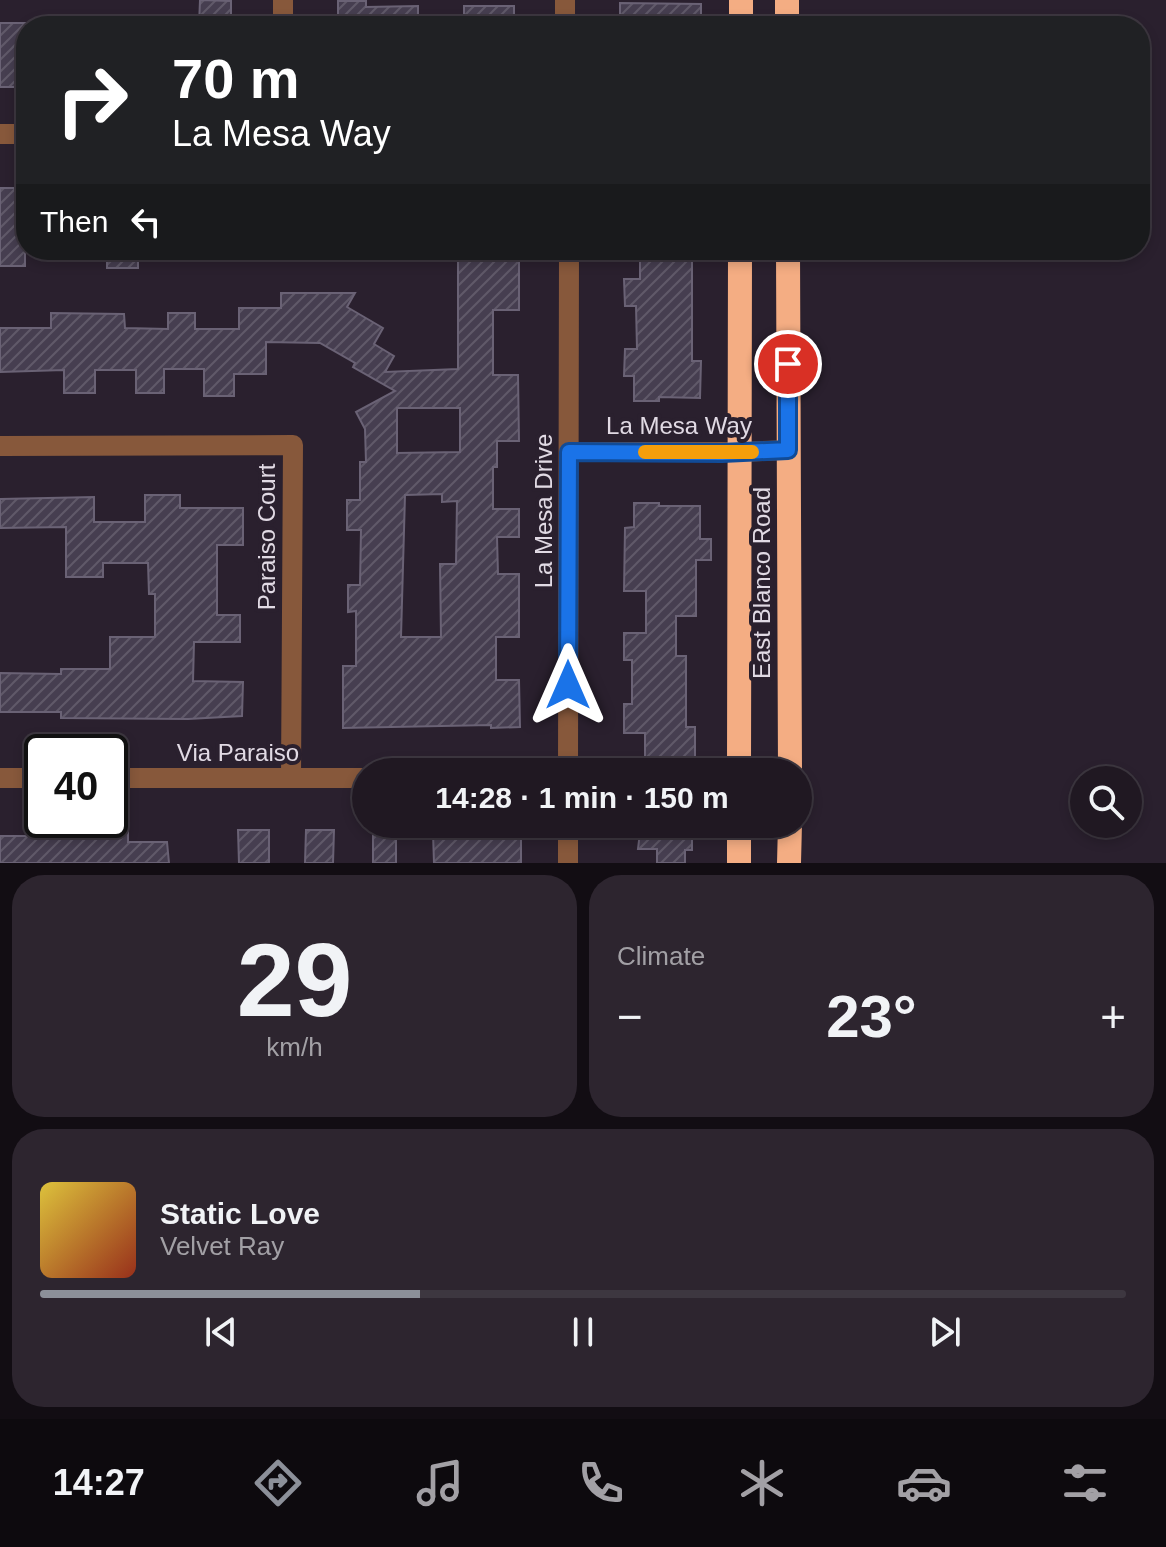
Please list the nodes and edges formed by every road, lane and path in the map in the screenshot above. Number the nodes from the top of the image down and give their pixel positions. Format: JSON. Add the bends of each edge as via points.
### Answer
{"nodes":[{"id":1,"x":569,"y":260,"type":"edge"},
{"id":2,"x":740,"y":260,"type":"edge"},
{"id":3,"x":788,"y":260,"type":"edge"},
{"id":4,"x":0,"y":446,"type":"edge"},
{"id":5,"x":788,"y":450,"type":"junction"},
{"id":6,"x":569,"y":452,"type":"junction"},
{"id":7,"x":739,"y":452,"type":"junction"},
{"id":8,"x":568,"y":758,"type":"edge"},
{"id":9,"x":739,"y":758,"type":"edge"},
{"id":10,"x":790,"y":758,"type":"edge"},
{"id":11,"x":0,"y":778,"type":"edge"},
{"id":12,"x":24,"y":778,"type":"edge"},
{"id":13,"x":128,"y":778,"type":"edge"},
{"id":14,"x":291,"y":778,"type":"junction"},
{"id":15,"x":352,"y":778,"type":"edge"},
{"id":16,"x":568,"y":838,"type":"edge"},
{"id":17,"x":739,"y":838,"type":"edge"},
{"id":18,"x":790,"y":838,"type":"edge"},
{"id":19,"x":568,"y":863,"type":"edge"},
{"id":20,"x":739,"y":863,"type":"edge"},
{"id":21,"x":789,"y":863,"type":"edge"}],
"edges":[{"from":1,"to":6,"type":"street","name":"La Mesa Drive"},
{"from":2,"to":7,"type":"highway","name":"East Blanco Road"},
{"from":3,"to":5,"type":"highway","name":"East Blanco Road"},
{"from":4,"to":14,"type":"street","name":"Paraiso Court","via":[[293,445]]},
{"from":5,"to":7,"type":"street","name":"La Mesa Way"},
{"from":5,"to":10,"type":"highway","name":"East Blanco Road"},
{"from":6,"to":7,"type":"street","name":"La Mesa Way"},
{"from":6,"to":8,"type":"street","name":"La Mesa Drive"},
{"from":7,"to":9,"type":"highway","name":"East Blanco Road"},
{"from":11,"to":12,"type":"street"},
{"from":13,"to":14,"type":"street","name":"Via Paraiso"},
{"from":14,"to":15,"type":"street","name":"Via Paraiso"},
{"from":16,"to":19,"type":"street"},
{"from":17,"to":20,"type":"highway"},
{"from":18,"to":21,"type":"highway"}]}
